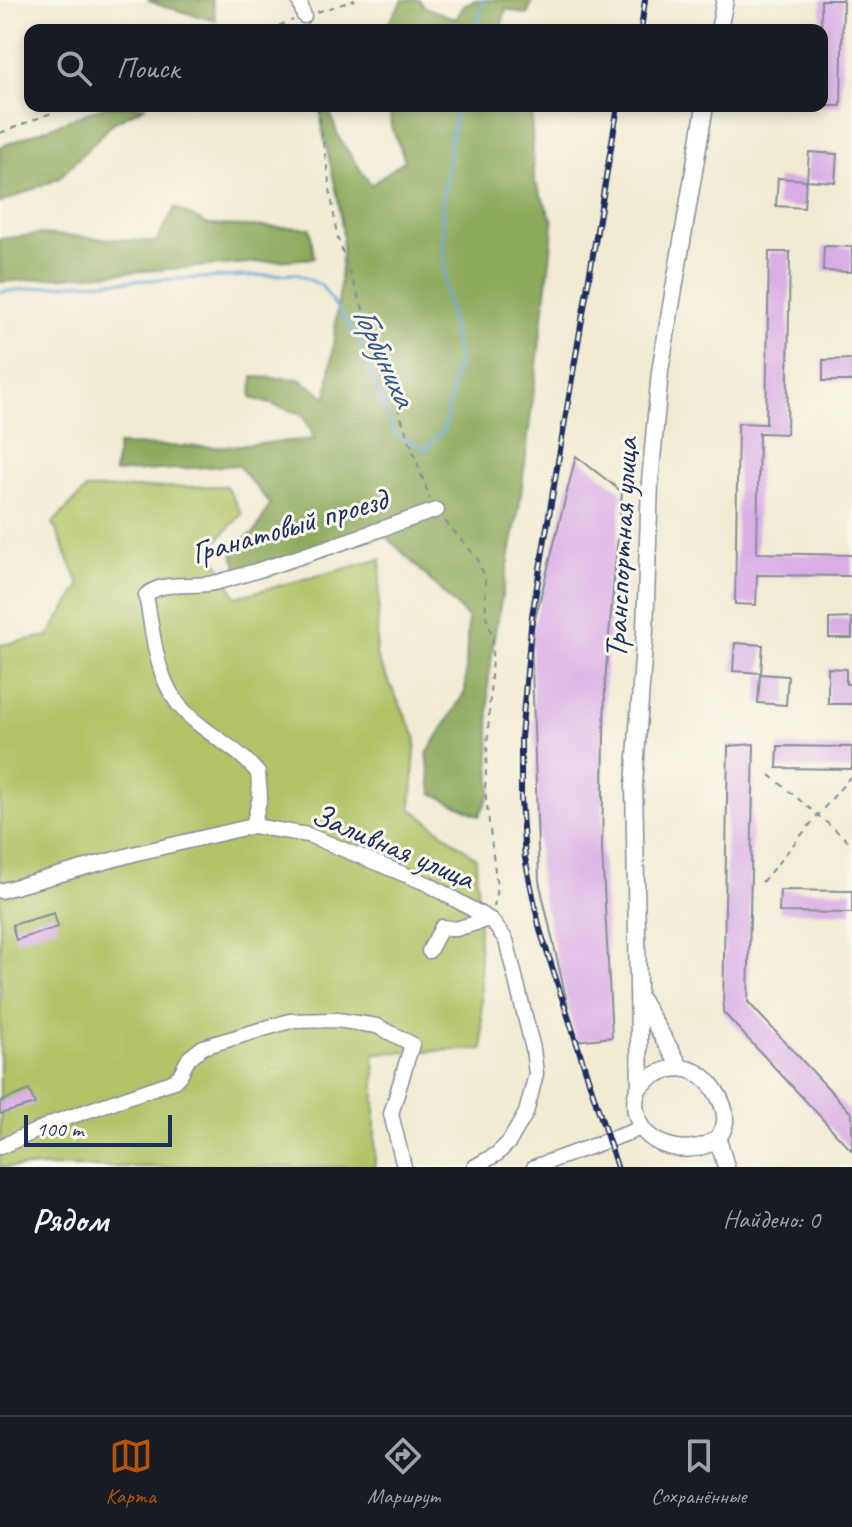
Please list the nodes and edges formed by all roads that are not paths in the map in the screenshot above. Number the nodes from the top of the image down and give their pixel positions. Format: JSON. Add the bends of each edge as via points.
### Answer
{"nodes":[{"id":1,"x":299,"y":0,"type":"edge"},
{"id":2,"x":725,"y":0,"type":"edge"},
{"id":3,"x":304,"y":16,"type":"road end"},
{"id":4,"x":720,"y":24,"type":"edge"},
{"id":5,"x":704,"y":112,"type":"edge"},
{"id":6,"x":437,"y":510,"type":"dead end"},
{"id":7,"x":253,"y":826,"type":"junction"},
{"id":8,"x":0,"y":891,"type":"edge"},
{"id":9,"x":489,"y":919,"type":"junction"},
{"id":10,"x":429,"y":951,"type":"dead end"},
{"id":11,"x":638,"y":996,"type":"junction"},
{"id":12,"x":681,"y":1068,"type":"junction"},
{"id":13,"x":640,"y":1086,"type":"junction"},
{"id":14,"x":642,"y":1128,"type":"junction"},
{"id":15,"x":719,"y":1143,"type":"junction"},
{"id":16,"x":0,"y":1147,"type":"edge"},
{"id":17,"x":404,"y":1167,"type":"edge"},
{"id":18,"x":474,"y":1167,"type":"edge"},
{"id":19,"x":534,"y":1167,"type":"edge"},
{"id":20,"x":726,"y":1167,"type":"edge"}],
"edges":[{"from":1,"to":3,"type":"street"},
{"from":2,"to":4,"type":"main road"},
{"from":5,"to":11,"type":"main road","name":"Транспортная улица","via":[[660,371],[650,482],[634,785]]},
{"from":6,"to":7,"type":"street","name":"Гранатовый проезд","via":[[214,584],[164,587],[146,595],[170,691],[186,714],[258,773],[260,797]]},
{"from":7,"to":8,"type":"street","name":"Заливная улица"},
{"from":7,"to":9,"type":"street","name":"Заливная улица","via":[[308,835],[428,884]]},
{"from":9,"to":10,"type":"street","via":[[456,929],[442,927]]},
{"from":9,"to":18,"type":"street","name":"Заливная улица","via":[[506,940],[536,1074],[526,1113],[509,1142]]},
{"from":11,"to":12,"type":"main road"},
{"from":11,"to":13,"type":"main road","name":"Транспортная улица"},
{"from":12,"to":13,"type":"main road","via":[[658,1071]]},
{"from":12,"to":15,"type":"main road","via":[[698,1073],[722,1103],[726,1129]]},
{"from":13,"to":14,"type":"main road","via":[[635,1100]]},
{"from":14,"to":15,"type":"main road","via":[[648,1144],[665,1158],[695,1158]]},
{"from":14,"to":19,"type":"street"},
{"from":15,"to":20,"type":"main road"},
{"from":16,"to":17,"type":"street","via":[[174,1081],[203,1047],[314,1019],[377,1026],[412,1044],[391,1114]]}]}
